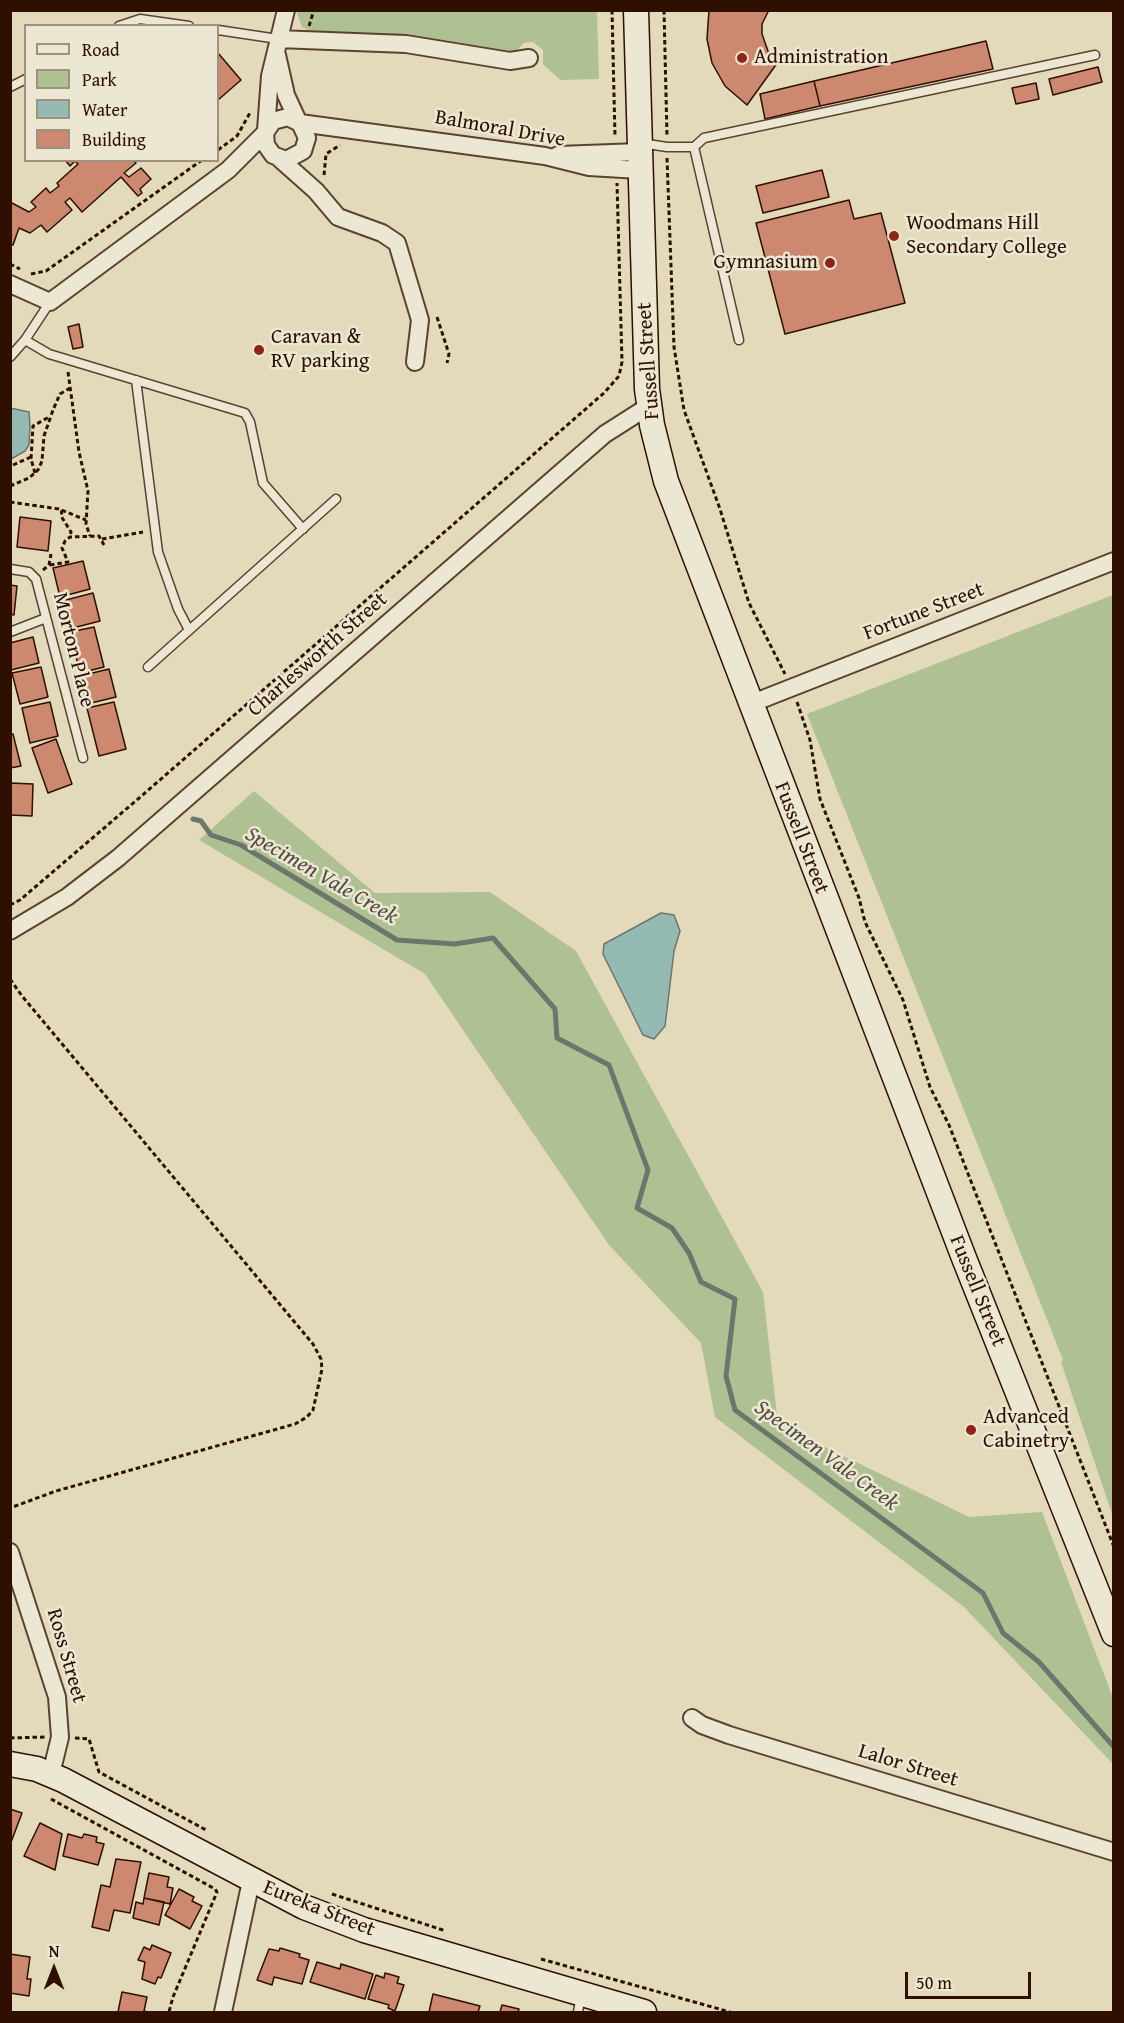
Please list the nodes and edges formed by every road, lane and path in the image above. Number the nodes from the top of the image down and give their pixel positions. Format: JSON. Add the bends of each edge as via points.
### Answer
{"nodes":[{"id":1,"x":286,"y":10,"type":"edge"},
{"id":2,"x":612,"y":10,"type":"edge"},
{"id":3,"x":636,"y":10,"type":"edge"},
{"id":4,"x":664,"y":10,"type":"edge"},
{"id":5,"x":125,"y":24,"type":"edge"},
{"id":6,"x":175,"y":24,"type":"edge"},
{"id":7,"x":219,"y":30,"type":"edge"},
{"id":8,"x":277,"y":44,"type":"junction"},
{"id":9,"x":1095,"y":55,"type":"dead end"},
{"id":10,"x":529,"y":58,"type":"dead end"},
{"id":11,"x":24,"y":80,"type":"edge"},
{"id":12,"x":10,"y":87,"type":"edge"},
{"id":13,"x":253,"y":106,"type":"dead end"},
{"id":14,"x":299,"y":122,"type":"junction"},
{"id":15,"x":352,"y":129,"type":"junction"},
{"id":16,"x":266,"y":131,"type":"junction"},
{"id":17,"x":305,"y":147,"type":"junction"},
{"id":18,"x":667,"y":147,"type":"junction"},
{"id":19,"x":694,"y":147,"type":"junction"},
{"id":20,"x":219,"y":149,"type":"edge"},
{"id":21,"x":628,"y":154,"type":"junction"},
{"id":22,"x":278,"y":158,"type":"junction"},
{"id":23,"x":199,"y":162,"type":"edge"},
{"id":24,"x":228,"y":170,"type":"junction"},
{"id":25,"x":320,"y":185,"type":"junction"},
{"id":26,"x":34,"y":275,"type":"dead end"},
{"id":27,"x":10,"y":284,"type":"edge"},
{"id":28,"x":50,"y":302,"type":"junction"},
{"id":29,"x":25,"y":340,"type":"junction"},
{"id":30,"x":739,"y":340,"type":"dead end"},
{"id":31,"x":10,"y":357,"type":"edge"},
{"id":32,"x":70,"y":360,"type":"junction"},
{"id":33,"x":416,"y":362,"type":"dead end"},
{"id":34,"x":136,"y":380,"type":"junction"},
{"id":35,"x":71,"y":388,"type":"junction"},
{"id":36,"x":649,"y":406,"type":"junction"},
{"id":37,"x":51,"y":416,"type":"junction"},
{"id":38,"x":31,"y":457,"type":"junction"},
{"id":39,"x":13,"y":465,"type":"dead end"},
{"id":40,"x":35,"y":473,"type":"junction"},
{"id":41,"x":10,"y":486,"type":"edge"},
{"id":42,"x":336,"y":499,"type":"dead end"},
{"id":43,"x":10,"y":502,"type":"edge"},
{"id":44,"x":62,"y":510,"type":"junction"},
{"id":45,"x":86,"y":520,"type":"junction"},
{"id":46,"x":303,"y":529,"type":"junction"},
{"id":47,"x":148,"y":532,"type":"dead end"},
{"id":48,"x":90,"y":536,"type":"dead end"},
{"id":49,"x":70,"y":537,"type":"junction"},
{"id":50,"x":102,"y":540,"type":"junction"},
{"id":51,"x":104,"y":545,"type":"dead end"},
{"id":52,"x":1113,"y":561,"type":"edge"},
{"id":53,"x":50,"y":565,"type":"dead end"},
{"id":54,"x":10,"y":569,"type":"edge"},
{"id":55,"x":46,"y":618,"type":"junction"},
{"id":56,"x":189,"y":630,"type":"junction"},
{"id":57,"x":10,"y":632,"type":"edge"},
{"id":58,"x":148,"y":667,"type":"dead end"},
{"id":59,"x":791,"y":686,"type":"junction"},
{"id":60,"x":750,"y":704,"type":"junction"},
{"id":61,"x":83,"y":758,"type":"dead end"},
{"id":62,"x":10,"y":905,"type":"edge"},
{"id":63,"x":10,"y":931,"type":"edge"},
{"id":64,"x":10,"y":979,"type":"edge"},
{"id":65,"x":10,"y":1508,"type":"edge"},
{"id":66,"x":1113,"y":1547,"type":"edge"},
{"id":67,"x":10,"y":1552,"type":"edge"},
{"id":68,"x":1113,"y":1634,"type":"edge"},
{"id":69,"x":692,"y":1718,"type":"dead end"},
{"id":70,"x":60,"y":1737,"type":"junction"},
{"id":71,"x":10,"y":1738,"type":"edge"},
{"id":72,"x":10,"y":1764,"type":"edge"},
{"id":73,"x":50,"y":1786,"type":"junction"},
{"id":74,"x":214,"y":1835,"type":"dead end"},
{"id":75,"x":1113,"y":1852,"type":"edge"},
{"id":76,"x":251,"y":1881,"type":"junction"},
{"id":77,"x":323,"y":1891,"type":"dead end"},
{"id":78,"x":454,"y":1934,"type":"dead end"},
{"id":79,"x":534,"y":1957,"type":"dead end"},
{"id":80,"x":580,"y":2003,"type":"edge"},
{"id":81,"x":169,"y":2013,"type":"edge"},
{"id":82,"x":224,"y":2013,"type":"edge"},
{"id":83,"x":644,"y":2013,"type":"edge"},
{"id":84,"x":730,"y":2013,"type":"edge"}],
"edges":[{"from":1,"to":8,"type":"street"},
{"from":2,"to":21,"type":"path"},
{"from":3,"to":21,"type":"street","name":"Fussell Street"},
{"from":4,"to":18,"type":"path"},
{"from":5,"to":6,"type":"lane","via":[[140,19]]},
{"from":7,"to":8,"type":"lane"},
{"from":8,"to":10,"type":"street","via":[[406,44],[510,61]]},
{"from":8,"to":14,"type":"street","via":[[286,95]]},
{"from":8,"to":16,"type":"street"},
{"from":9,"to":19,"type":"lane","via":[[704,138]]},
{"from":11,"to":12,"type":"lane"},
{"from":13,"to":20,"type":"path","via":[[237,136]]},
{"from":14,"to":15,"type":"street","name":"Balmoral Drive"},
{"from":14,"to":16,"type":"street","via":[[280,118]]},
{"from":14,"to":17,"type":"street","via":[[306,132]]},
{"from":15,"to":17,"type":"street","name":"Balmoral Drive","via":[[326,135]]},
{"from":15,"to":21,"type":"street","name":"Balmoral Drive","via":[[545,156]]},
{"from":15,"to":25,"type":"path","via":[[348,142],[326,154]]},
{"from":16,"to":22,"type":"street","via":[[267,149]]},
{"from":16,"to":24,"type":"street"},
{"from":17,"to":22,"type":"street","via":[[293,159]]},
{"from":17,"to":25,"type":"street"},
{"from":18,"to":19,"type":"lane"},
{"from":18,"to":21,"type":"lane"},
{"from":18,"to":59,"type":"path","via":[[674,347],[684,410],[749,603]]},
{"from":19,"to":30,"type":"lane"},
{"from":21,"to":36,"type":"street","name":"Fussell Street"},
{"from":21,"to":62,"type":"path","via":[[619,376],[138,799]]},
{"from":22,"to":24,"type":"street"},
{"from":22,"to":25,"type":"street"},
{"from":23,"to":26,"type":"path","via":[[46,272]]},
{"from":24,"to":28,"type":"street"},
{"from":25,"to":33,"type":"street","via":[[338,217],[382,233],[397,243],[419,314]]},
{"from":27,"to":28,"type":"street"},
{"from":28,"to":29,"type":"lane"},
{"from":29,"to":31,"type":"lane"},
{"from":29,"to":32,"type":"lane","via":[[46,353]]},
{"from":32,"to":34,"type":"lane"},
{"from":32,"to":35,"type":"path"},
{"from":34,"to":46,"type":"lane","via":[[246,414],[263,483]]},
{"from":34,"to":56,"type":"lane","via":[[159,555]]},
{"from":35,"to":37,"type":"path","via":[[60,394]]},
{"from":35,"to":45,"type":"path","via":[[88,491]]},
{"from":36,"to":60,"type":"street","name":"Fussell Street","via":[[666,481]]},
{"from":36,"to":63,"type":"street","name":"Charlesworth Street","via":[[605,434],[118,858],[67,897]]},
{"from":37,"to":38,"type":"path","via":[[33,426]]},
{"from":37,"to":40,"type":"path","via":[[43,439],[42,461]]},
{"from":38,"to":39,"type":"path"},
{"from":38,"to":40,"type":"path"},
{"from":40,"to":41,"type":"path"},
{"from":42,"to":46,"type":"lane"},
{"from":43,"to":44,"type":"path"},
{"from":44,"to":45,"type":"path"},
{"from":44,"to":49,"type":"path"},
{"from":45,"to":48,"type":"path"},
{"from":46,"to":56,"type":"lane"},
{"from":47,"to":50,"type":"path"},
{"from":49,"to":50,"type":"path","via":[[96,536]]},
{"from":49,"to":53,"type":"path","via":[[62,548],[68,562]]},
{"from":50,"to":51,"type":"path"},
{"from":52,"to":59,"type":"street","name":"Fortune Street"},
{"from":54,"to":55,"type":"lane","name":"Morton Place","via":[[25,570],[34,576]]},
{"from":55,"to":57,"type":"lane"},
{"from":55,"to":61,"type":"lane","name":"Morton Place"},
{"from":56,"to":58,"type":"lane"},
{"from":59,"to":60,"type":"street","name":"Fortune Street"},
{"from":59,"to":66,"type":"path","via":[[810,740],[820,799],[865,922],[903,1000],[930,1087],[949,1125]]},
{"from":60,"to":68,"type":"street","name":"Fussell Street"},
{"from":64,"to":65,"type":"path","via":[[313,1344],[322,1370],[313,1410],[295,1424],[56,1491]]},
{"from":67,"to":70,"type":"street","name":"Ross Street","via":[[55,1689]]},
{"from":69,"to":75,"type":"street","name":"Lalor Street","via":[[721,1732]]},
{"from":70,"to":71,"type":"path"},
{"from":70,"to":73,"type":"street","name":"Ross Street"},
{"from":70,"to":74,"type":"path","via":[[89,1739],[99,1772]]},
{"from":72,"to":73,"type":"street","name":"Eureka Street","via":[[30,1767]]},
{"from":73,"to":76,"type":"street","name":"Eureka Street"},
{"from":73,"to":81,"type":"path","via":[[217,1892]]},
{"from":76,"to":80,"type":"street","name":"Eureka Street","via":[[363,1930]]},
{"from":76,"to":82,"type":"street"},
{"from":77,"to":78,"type":"path"},
{"from":79,"to":84,"type":"path"},
{"from":80,"to":83,"type":"street","name":"Eureka Street"}]}
